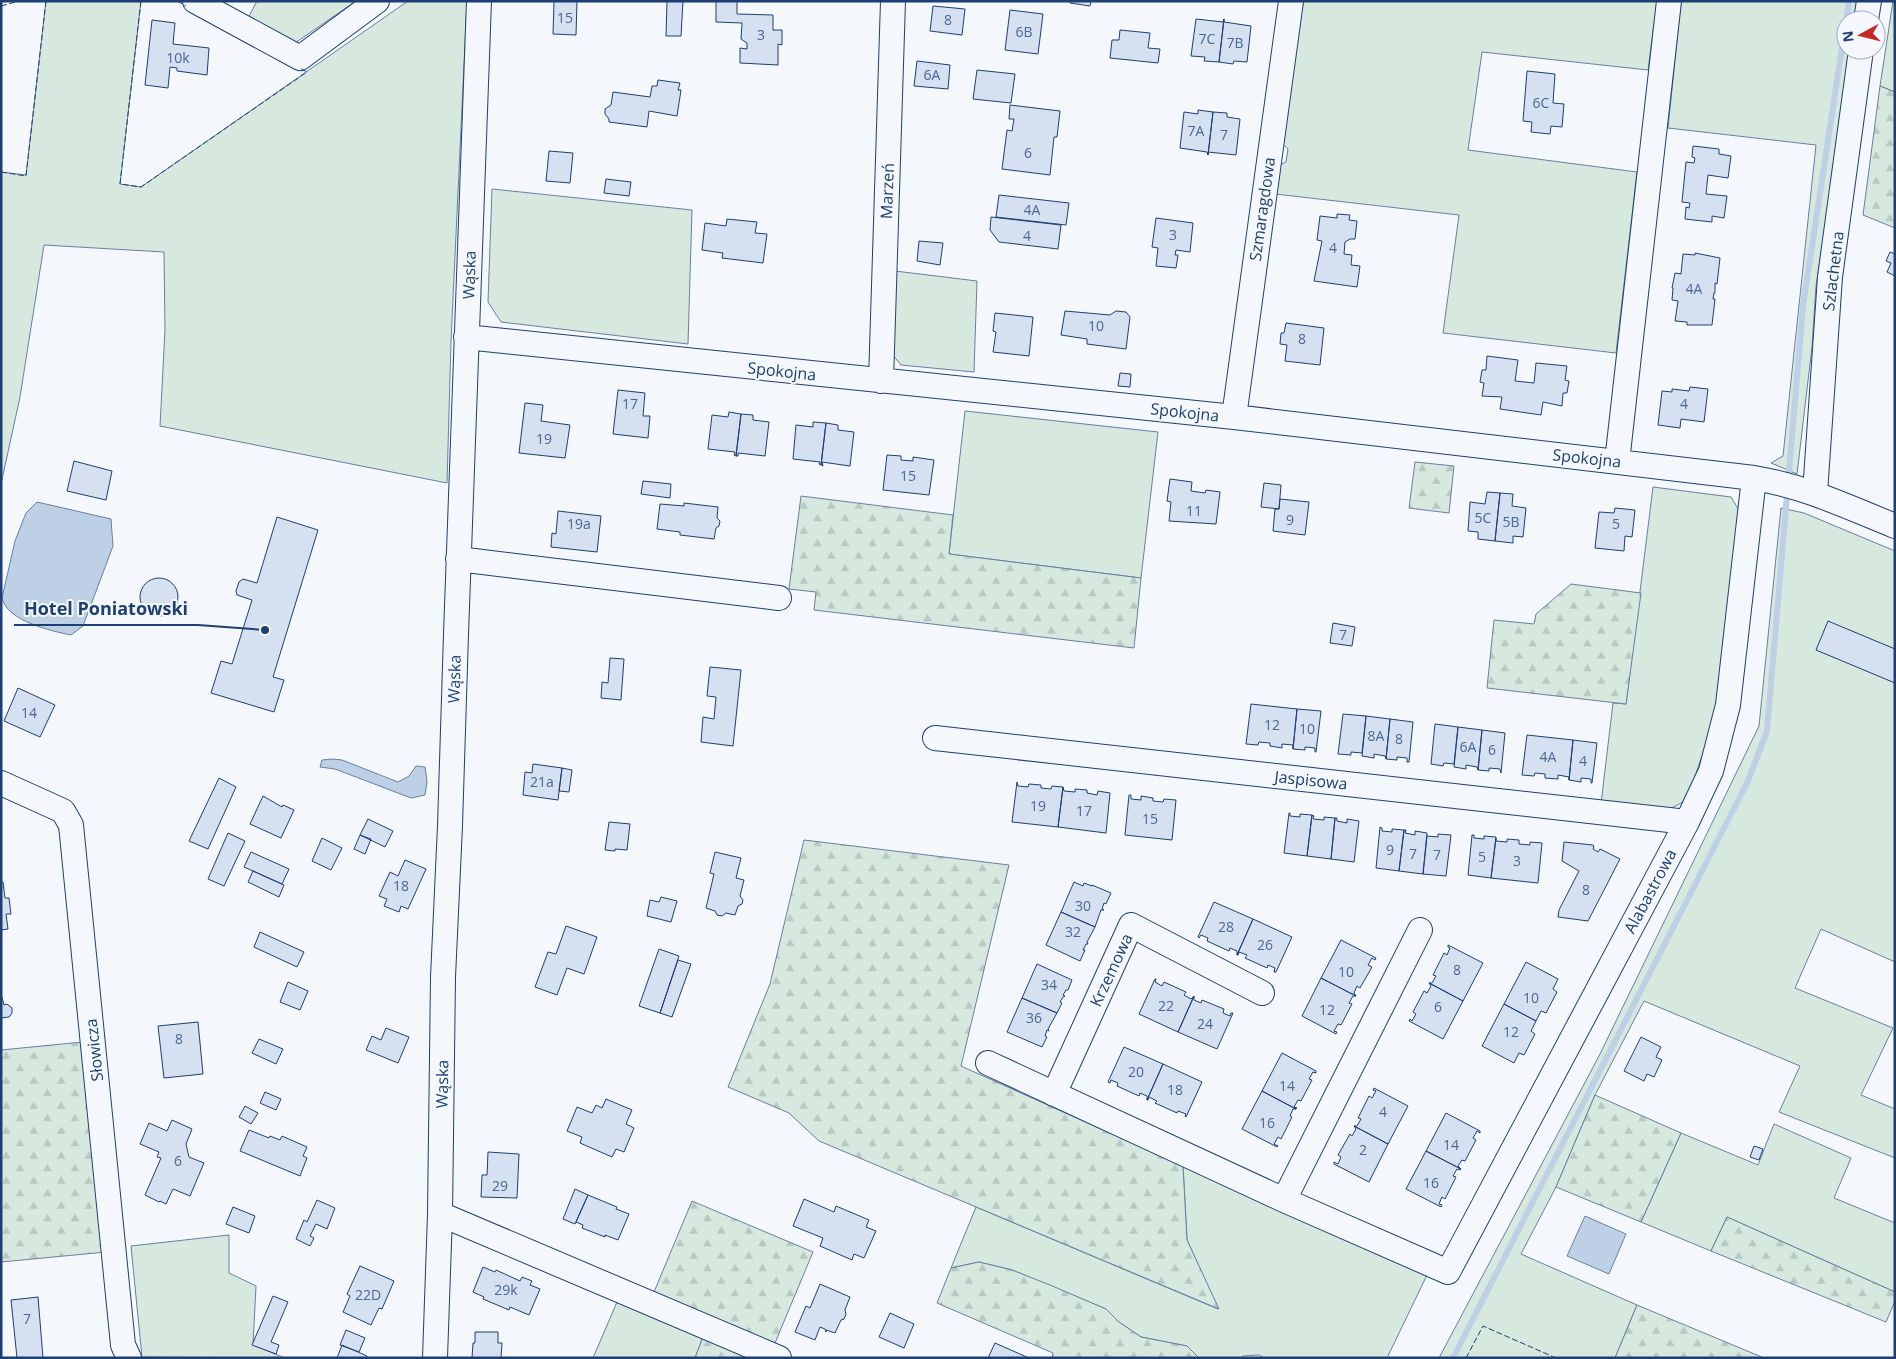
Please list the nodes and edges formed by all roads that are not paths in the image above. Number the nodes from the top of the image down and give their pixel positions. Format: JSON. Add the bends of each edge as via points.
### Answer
{"nodes":[{"id":1,"x":194,"y":1,"type":"edge"},
{"id":2,"x":377,"y":1,"type":"edge"},
{"id":3,"x":479,"y":1,"type":"edge"},
{"id":4,"x":893,"y":1,"type":"edge"},
{"id":5,"x":1291,"y":1,"type":"edge"},
{"id":6,"x":1669,"y":1,"type":"edge"},
{"id":7,"x":1860,"y":60,"type":"edge"},
{"id":8,"x":466,"y":337,"type":"junction"},
{"id":9,"x":881,"y":381,"type":"junction"},
{"id":10,"x":1234,"y":417,"type":"junction"},
{"id":11,"x":1617,"y":462,"type":"junction"},
{"id":12,"x":1754,"y":478,"type":"junction"},
{"id":13,"x":1797,"y":487,"type":"junction"},
{"id":14,"x":1895,"y":526,"type":"edge"},
{"id":15,"x":458,"y":559,"type":"junction"},
{"id":16,"x":780,"y":598,"type":"dead end"},
{"id":17,"x":935,"y":738,"type":"dead end"},
{"id":18,"x":1,"y":783,"type":"edge"},
{"id":19,"x":1687,"y":822,"type":"junction"},
{"id":20,"x":1420,"y":930,"type":"dead end"},
{"id":21,"x":1262,"y":994,"type":"dead end"},
{"id":22,"x":988,"y":1063,"type":"dead end"},
{"id":23,"x":1054,"y":1094,"type":"junction"},
{"id":24,"x":1284,"y":1200,"type":"junction"},
{"id":25,"x":440,"y":1214,"type":"junction"},
{"id":26,"x":129,"y":1358,"type":"edge"},
{"id":27,"x":435,"y":1358,"type":"edge"},
{"id":28,"x":779,"y":1358,"type":"edge"}],
"edges":[{"from":1,"to":2,"type":"street","via":[[300,58]]},
{"from":3,"to":8,"type":"street","name":"Wąska"},
{"from":4,"to":9,"type":"street","name":"Marzeń"},
{"from":5,"to":10,"type":"street","name":"Szmaragdowa"},
{"from":6,"to":11,"type":"street"},
{"from":7,"to":13,"type":"street","name":"Szlachetna"},
{"from":8,"to":9,"type":"street","name":"Spokojna"},
{"from":8,"to":15,"type":"street","name":"Wąska"},
{"from":9,"to":10,"type":"street","name":"Spokojna"},
{"from":10,"to":11,"type":"street","name":"Spokojna"},
{"from":11,"to":12,"type":"street","name":"Spokojna"},
{"from":12,"to":13,"type":"street","name":"Spokojna"},
{"from":12,"to":19,"type":"street","name":"Alabastrowa","via":[[1728,706],[1711,771]]},
{"from":13,"to":14,"type":"street","name":"Spokojna"},
{"from":15,"to":16,"type":"street"},
{"from":15,"to":25,"type":"street","name":"Wąska","via":[[443,977]]},
{"from":17,"to":19,"type":"street","name":"Jaspisowa"},
{"from":18,"to":26,"type":"street","name":"Słowicza","via":[[63,811],[71,825],[123,1345]]},
{"from":19,"to":24,"type":"street","name":"Alabastrowa","via":[[1448,1272]]},
{"from":20,"to":24,"type":"street"},
{"from":21,"to":23,"type":"street","name":"Krzemowa","via":[[1131,925]]},
{"from":22,"to":23,"type":"street"},
{"from":23,"to":24,"type":"street"},
{"from":25,"to":27,"type":"street","name":"Wąska"},
{"from":25,"to":28,"type":"street"}]}
